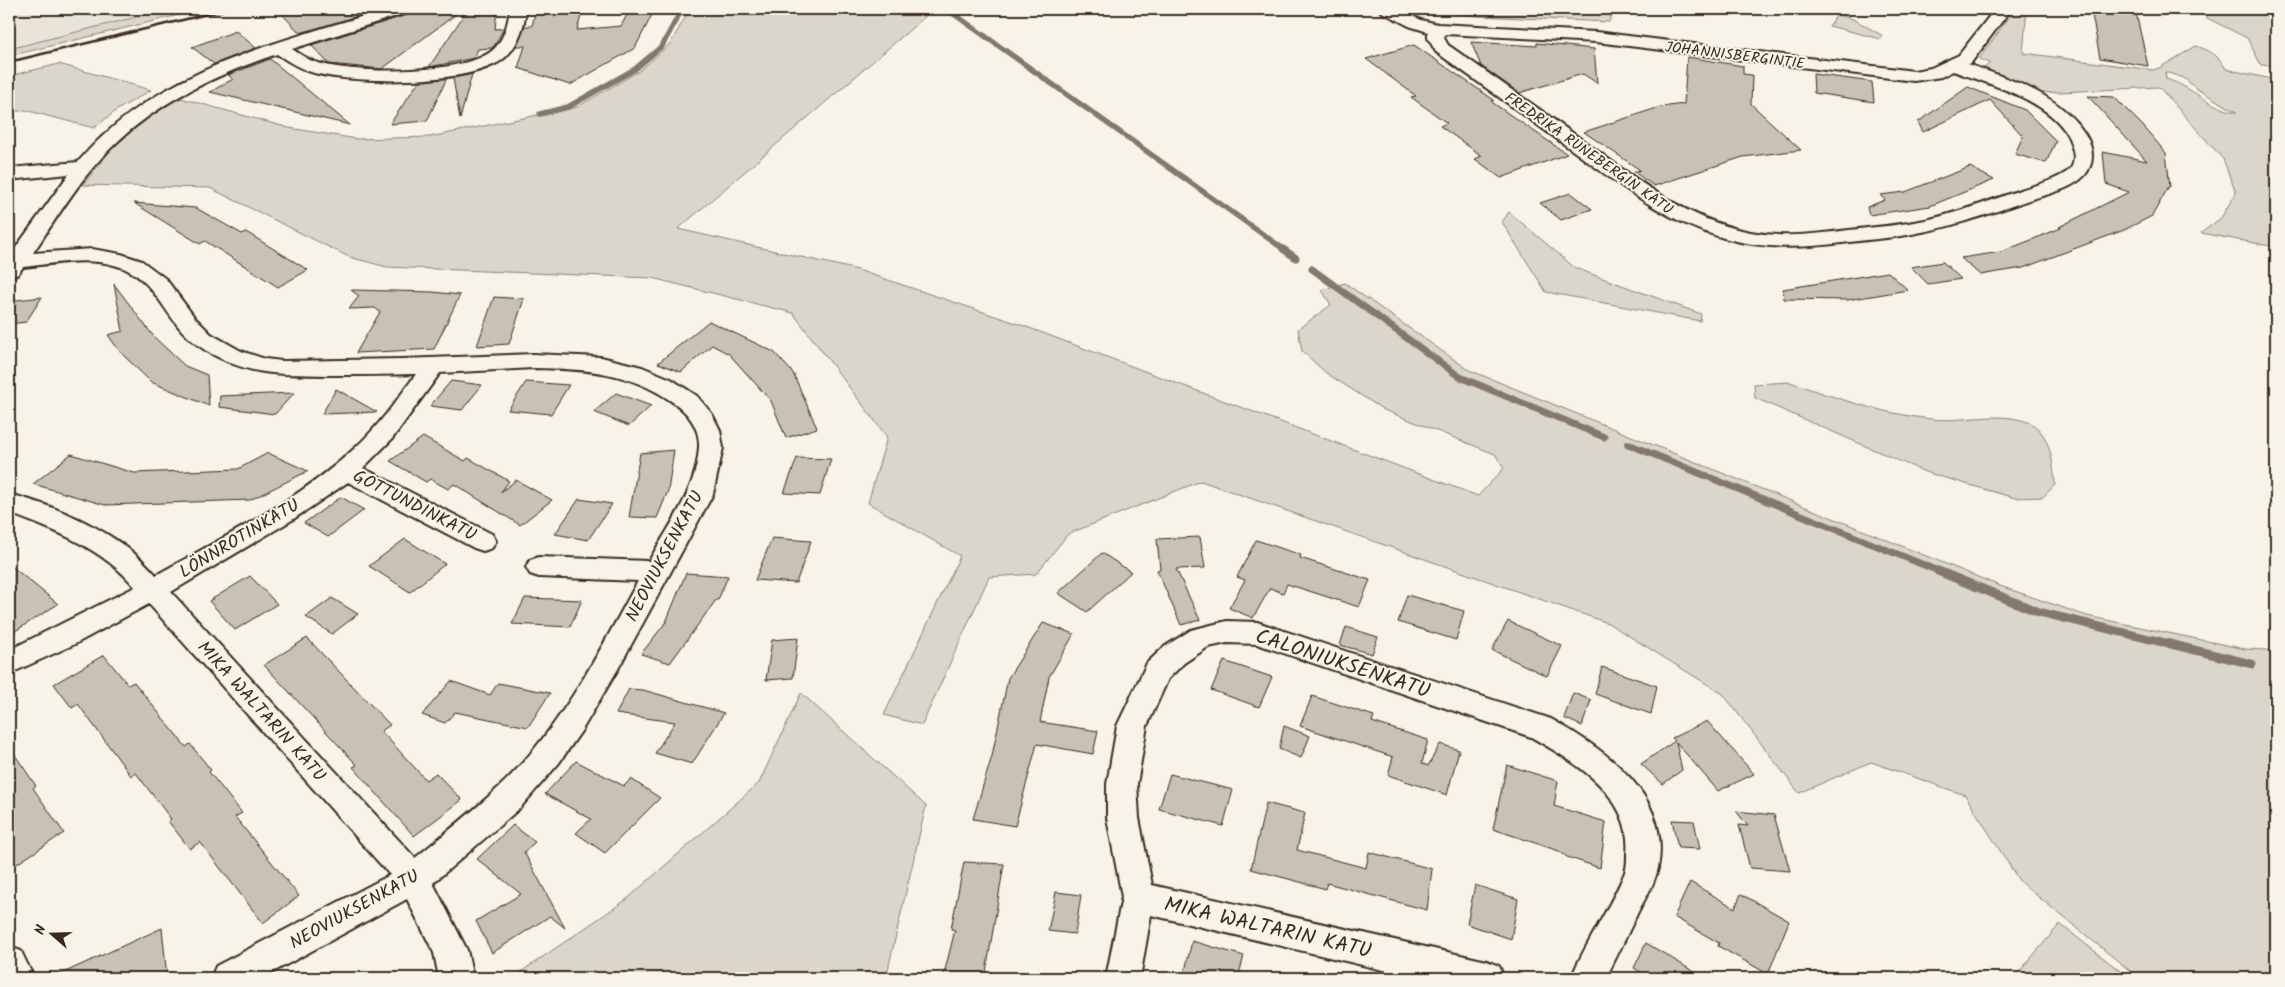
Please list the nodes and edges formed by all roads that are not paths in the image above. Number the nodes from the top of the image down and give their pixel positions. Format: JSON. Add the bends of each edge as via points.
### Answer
{"nodes":[{"id":1,"x":403,"y":9,"type":"edge"},
{"id":2,"x":518,"y":9,"type":"edge"},
{"id":3,"x":1388,"y":9,"type":"edge"},
{"id":4,"x":2004,"y":9,"type":"edge"},
{"id":5,"x":1437,"y":29,"type":"junction"},
{"id":6,"x":280,"y":48,"type":"junction"},
{"id":7,"x":1955,"y":66,"type":"junction"},
{"id":8,"x":82,"y":167,"type":"junction"},
{"id":9,"x":9,"y":174,"type":"edge"},
{"id":10,"x":13,"y":267,"type":"edge"},
{"id":11,"x":433,"y":366,"type":"junction"},
{"id":12,"x":346,"y":470,"type":"junction"},
{"id":13,"x":9,"y":503,"type":"edge"},
{"id":14,"x":483,"y":541,"type":"dead end"},
{"id":15,"x":539,"y":567,"type":"dead end"},
{"id":16,"x":656,"y":572,"type":"junction"},
{"id":17,"x":153,"y":590,"type":"junction"},
{"id":18,"x":9,"y":663,"type":"edge"},
{"id":19,"x":414,"y":879,"type":"junction"},
{"id":20,"x":1138,"y":897,"type":"junction"},
{"id":21,"x":9,"y":963,"type":"edge"},
{"id":22,"x":17,"y":978,"type":"edge"},
{"id":23,"x":228,"y":978,"type":"edge"},
{"id":24,"x":456,"y":978,"type":"edge"},
{"id":25,"x":1124,"y":978,"type":"edge"},
{"id":26,"x":1487,"y":978,"type":"edge"},
{"id":27,"x":1588,"y":978,"type":"edge"}],
"edges":[{"from":1,"to":6,"type":"street"},
{"from":2,"to":6,"type":"street","via":[[501,51],[480,64],[454,71],[333,72],[300,63]]},
{"from":3,"to":5,"type":"street","via":[[1415,23]]},
{"from":4,"to":7,"type":"street","name":"JOHANNISBERGINTIE","via":[[1965,59]]},
{"from":5,"to":7,"type":"street","name":"JOHANNISBERGINTIE","via":[[1596,37],[1894,75],[1925,75]]},
{"from":5,"to":7,"type":"street","name":"FREDRIKA RUNEBERGIN KATU","via":[[1436,38],[1442,48],[1679,216],[1735,235],[1782,242],[1892,232],[1939,223],[2047,187],[2080,169],[2084,154],[2081,144],[2062,117],[2035,97]]},
{"from":6,"to":8,"type":"street","via":[[204,76],[149,105]]},
{"from":8,"to":9,"type":"street"},
{"from":8,"to":10,"type":"street"},
{"from":10,"to":11,"type":"street","name":"NEOVIUKSENKATU","via":[[103,256],[136,265],[150,275],[187,323],[204,339],[221,351],[267,367]]},
{"from":11,"to":12,"type":"street","name":"LÖNNROTINKATU","via":[[403,409],[367,452]]},
{"from":11,"to":16,"type":"street","name":"NEOVIUKSENKATU","via":[[564,362],[599,366],[657,381],[679,393],[697,409],[711,441],[709,464],[700,494]]},
{"from":12,"to":14,"type":"street","name":"GOTTUNDINKATU"},
{"from":12,"to":17,"type":"street","name":"LÖNNROTINKATU","via":[[275,518]]},
{"from":13,"to":17,"type":"street","name":"MIKA WALTARIN KATU","via":[[104,543],[143,576]]},
{"from":15,"to":16,"type":"street"},
{"from":16,"to":19,"type":"street","name":"NEOVIUKSENKATU","via":[[608,661],[548,754],[508,798]]},
{"from":17,"to":18,"type":"street","name":"LÖNNROTINKATU"},
{"from":17,"to":19,"type":"street","name":"MIKA WALTARIN KATU"},
{"from":19,"to":23,"type":"street","name":"NEOVIUKSENKATU"},
{"from":19,"to":24,"type":"street","name":"MIKA WALTARIN KATU","via":[[450,950]]},
{"from":20,"to":25,"type":"street","name":"CALONIUKSENKATU"},
{"from":20,"to":26,"type":"street","name":"MIKA WALTARIN KATU"},
{"from":20,"to":27,"type":"street","name":"CALONIUKSENKATU","via":[[1122,818],[1122,784],[1132,726],[1157,671],[1174,655],[1200,638],[1227,632],[1257,634],[1541,728],[1577,748],[1612,777],[1634,802],[1645,841],[1642,870]]},
{"from":21,"to":22,"type":"street"}]}
